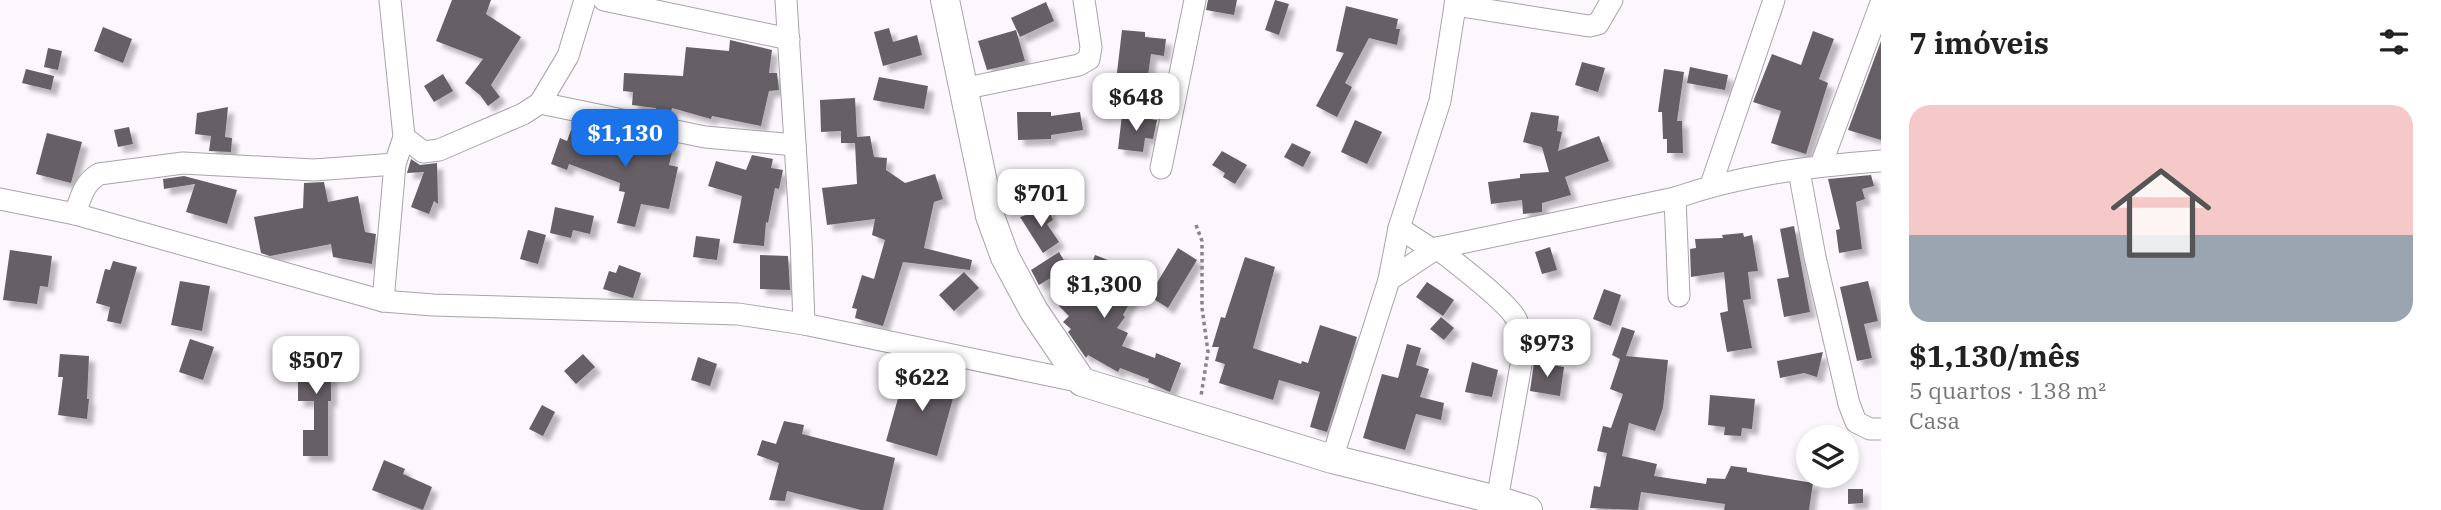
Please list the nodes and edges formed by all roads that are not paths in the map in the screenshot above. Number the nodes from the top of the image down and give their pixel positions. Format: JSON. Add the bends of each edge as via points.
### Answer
{"nodes":[{"id":1,"x":390,"y":0,"type":"edge"},
{"id":2,"x":585,"y":0,"type":"edge"},
{"id":3,"x":604,"y":0,"type":"edge"},
{"id":4,"x":786,"y":0,"type":"edge"},
{"id":5,"x":945,"y":0,"type":"edge"},
{"id":6,"x":1084,"y":0,"type":"edge"},
{"id":7,"x":1195,"y":0,"type":"edge"},
{"id":8,"x":1612,"y":0,"type":"edge"},
{"id":9,"x":1774,"y":0,"type":"edge"},
{"id":10,"x":1455,"y":3,"type":"edge"},
{"id":11,"x":1881,"y":3,"type":"edge"},
{"id":12,"x":789,"y":39,"type":"junction"},
{"id":13,"x":962,"y":89,"type":"junction"},
{"id":14,"x":540,"y":103,"type":"junction"},
{"id":15,"x":404,"y":137,"type":"junction"},
{"id":16,"x":795,"y":145,"type":"junction"},
{"id":17,"x":1881,"y":161,"type":"edge"},
{"id":18,"x":396,"y":164,"type":"junction"},
{"id":19,"x":1821,"y":165,"type":"junction"},
{"id":20,"x":1161,"y":168,"type":"dead end"},
{"id":21,"x":1799,"y":171,"type":"junction"},
{"id":22,"x":1712,"y":186,"type":"junction"},
{"id":23,"x":1675,"y":198,"type":"junction"},
{"id":24,"x":0,"y":199,"type":"edge"},
{"id":25,"x":75,"y":214,"type":"junction"},
{"id":26,"x":1399,"y":228,"type":"junction"},
{"id":27,"x":1435,"y":249,"type":"junction"},
{"id":28,"x":1389,"y":280,"type":"junction"},
{"id":29,"x":1679,"y":296,"type":"dead end"},
{"id":30,"x":383,"y":301,"type":"junction"},
{"id":31,"x":804,"y":324,"type":"junction"},
{"id":32,"x":1082,"y":383,"type":"junction"},
{"id":33,"x":1881,"y":429,"type":"edge"},
{"id":34,"x":1332,"y":460,"type":"junction"},
{"id":35,"x":1497,"y":500,"type":"junction"},
{"id":36,"x":1528,"y":510,"type":"edge"}],
"edges":[{"from":1,"to":15,"type":"street"},
{"from":2,"to":14,"type":"street","via":[[568,56]]},
{"from":3,"to":12,"type":"street"},
{"from":4,"to":12,"type":"street"},
{"from":5,"to":13,"type":"street"},
{"from":6,"to":13,"type":"street","via":[[1089,59],[1079,65]]},
{"from":7,"to":20,"type":"street"},
{"from":8,"to":10,"type":"street","via":[[1598,24],[1589,26]]},
{"from":9,"to":22,"type":"street"},
{"from":10,"to":26,"type":"street","via":[[1440,101]]},
{"from":11,"to":19,"type":"street"},
{"from":12,"to":16,"type":"street"},
{"from":13,"to":32,"type":"street","via":[[990,216],[1005,257]]},
{"from":14,"to":15,"type":"street","via":[[439,150],[423,152]]},
{"from":14,"to":16,"type":"street","via":[[697,135]]},
{"from":15,"to":18,"type":"street"},
{"from":16,"to":31,"type":"street"},
{"from":17,"to":19,"type":"street"},
{"from":18,"to":25,"type":"street","via":[[314,170],[183,163],[99,174],[83,188]]},
{"from":18,"to":30,"type":"street"},
{"from":19,"to":21,"type":"street"},
{"from":21,"to":22,"type":"street"},
{"from":21,"to":33,"type":"street","via":[[1849,404],[1856,422]]},
{"from":22,"to":23,"type":"street"},
{"from":23,"to":27,"type":"street"},
{"from":23,"to":29,"type":"street"},
{"from":24,"to":25,"type":"street"},
{"from":25,"to":30,"type":"street"},
{"from":26,"to":27,"type":"street"},
{"from":26,"to":28,"type":"street"},
{"from":27,"to":28,"type":"street"},
{"from":27,"to":35,"type":"street","via":[[1516,319],[1521,365]]},
{"from":28,"to":34,"type":"street"},
{"from":30,"to":31,"type":"street","via":[[738,314]]},
{"from":31,"to":32,"type":"street"},
{"from":32,"to":34,"type":"street"},
{"from":34,"to":35,"type":"street"},
{"from":35,"to":36,"type":"street"}]}
